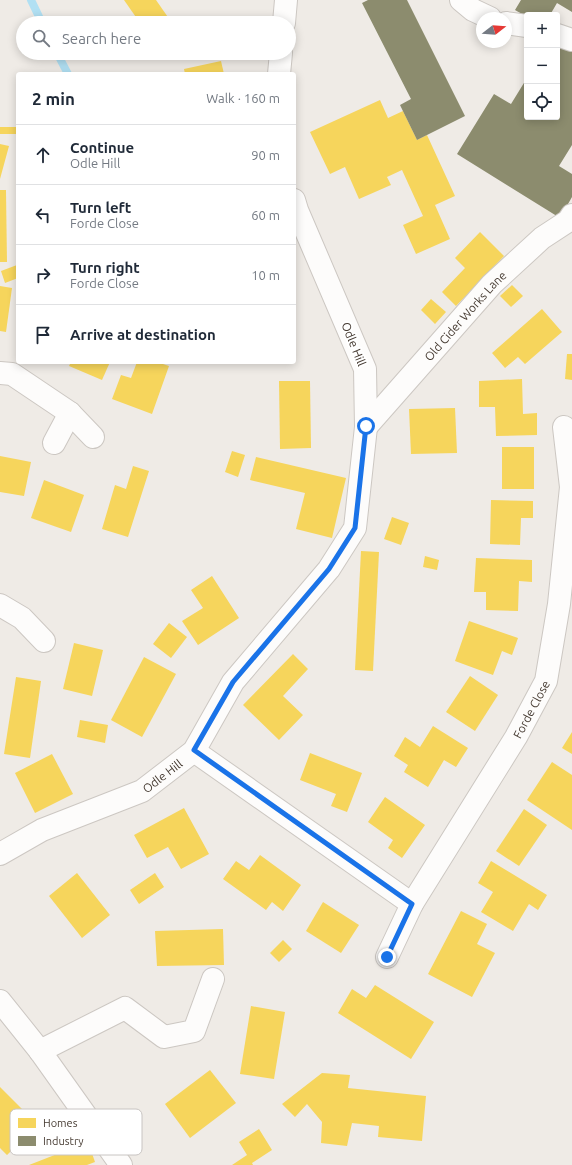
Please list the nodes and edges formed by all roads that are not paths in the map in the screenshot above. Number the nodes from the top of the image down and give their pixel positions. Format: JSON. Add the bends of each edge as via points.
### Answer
{"nodes":[{"id":1,"x":286,"y":0,"type":"edge"},
{"id":2,"x":461,"y":0,"type":"edge"},
{"id":3,"x":477,"y":12,"type":"edge"},
{"id":4,"x":285,"y":16,"type":"edge"},
{"id":5,"x":512,"y":24,"type":"edge"},
{"id":6,"x":524,"y":26,"type":"edge"},
{"id":7,"x":560,"y":36,"type":"edge"},
{"id":8,"x":572,"y":40,"type":"edge"},
{"id":9,"x":280,"y":60,"type":"edge"},
{"id":10,"x":279,"y":72,"type":"edge"},
{"id":11,"x":296,"y":207,"type":"edge"},
{"id":12,"x":572,"y":215,"type":"edge"},
{"id":13,"x":0,"y":373,"type":"edge"},
{"id":14,"x":70,"y":413,"type":"junction"},
{"id":15,"x":366,"y":426,"type":"junction"},
{"id":16,"x":564,"y":427,"type":"dead end"},
{"id":17,"x":93,"y":437,"type":"dead end"},
{"id":18,"x":54,"y":443,"type":"dead end"},
{"id":19,"x":572,"y":487,"type":"edge"},
{"id":20,"x":0,"y":605,"type":"edge"},
{"id":21,"x":44,"y":641,"type":"dead end"},
{"id":22,"x":194,"y":750,"type":"junction"},
{"id":23,"x":0,"y":854,"type":"edge"},
{"id":24,"x":412,"y":904,"type":"junction"},
{"id":25,"x":387,"y":957,"type":"dead end"},
{"id":26,"x":213,"y":979,"type":"dead end"},
{"id":27,"x":0,"y":1001,"type":"edge"},
{"id":28,"x":40,"y":1051,"type":"junction"},
{"id":29,"x":81,"y":1109,"type":"edge"},
{"id":30,"x":114,"y":1155,"type":"edge"},
{"id":31,"x":121,"y":1165,"type":"edge"}],
"edges":[{"from":1,"to":4,"type":"street"},
{"from":2,"to":3,"type":"street"},
{"from":5,"to":6,"type":"street"},
{"from":7,"to":8,"type":"street"},
{"from":9,"to":10,"type":"street"},
{"from":11,"to":15,"type":"street","name":"Odle Hill","via":[[365,369]]},
{"from":12,"to":15,"type":"street","name":"Old Cider Works Lane","via":[[568,221],[542,238],[492,284]]},
{"from":13,"to":14,"type":"street","via":[[12,374]]},
{"from":14,"to":17,"type":"street"},
{"from":14,"to":18,"type":"street"},
{"from":15,"to":22,"type":"street","name":"Odle Hill","via":[[355,528],[329,569],[233,682]]},
{"from":16,"to":19,"type":"street","name":"Forde Close"},
{"from":19,"to":24,"type":"street","name":"Forde Close","via":[[559,604],[546,681],[516,737]]},
{"from":20,"to":21,"type":"street","via":[[22,618]]},
{"from":22,"to":23,"type":"street","name":"Odle Hill","via":[[142,791],[42,830]]},
{"from":22,"to":24,"type":"street"},
{"from":24,"to":25,"type":"street","name":"Forde Close"},
{"from":26,"to":28,"type":"street","via":[[194,1031],[164,1037],[125,1008]]},
{"from":27,"to":28,"type":"street"},
{"from":28,"to":29,"type":"street"},
{"from":30,"to":31,"type":"street"}]}
